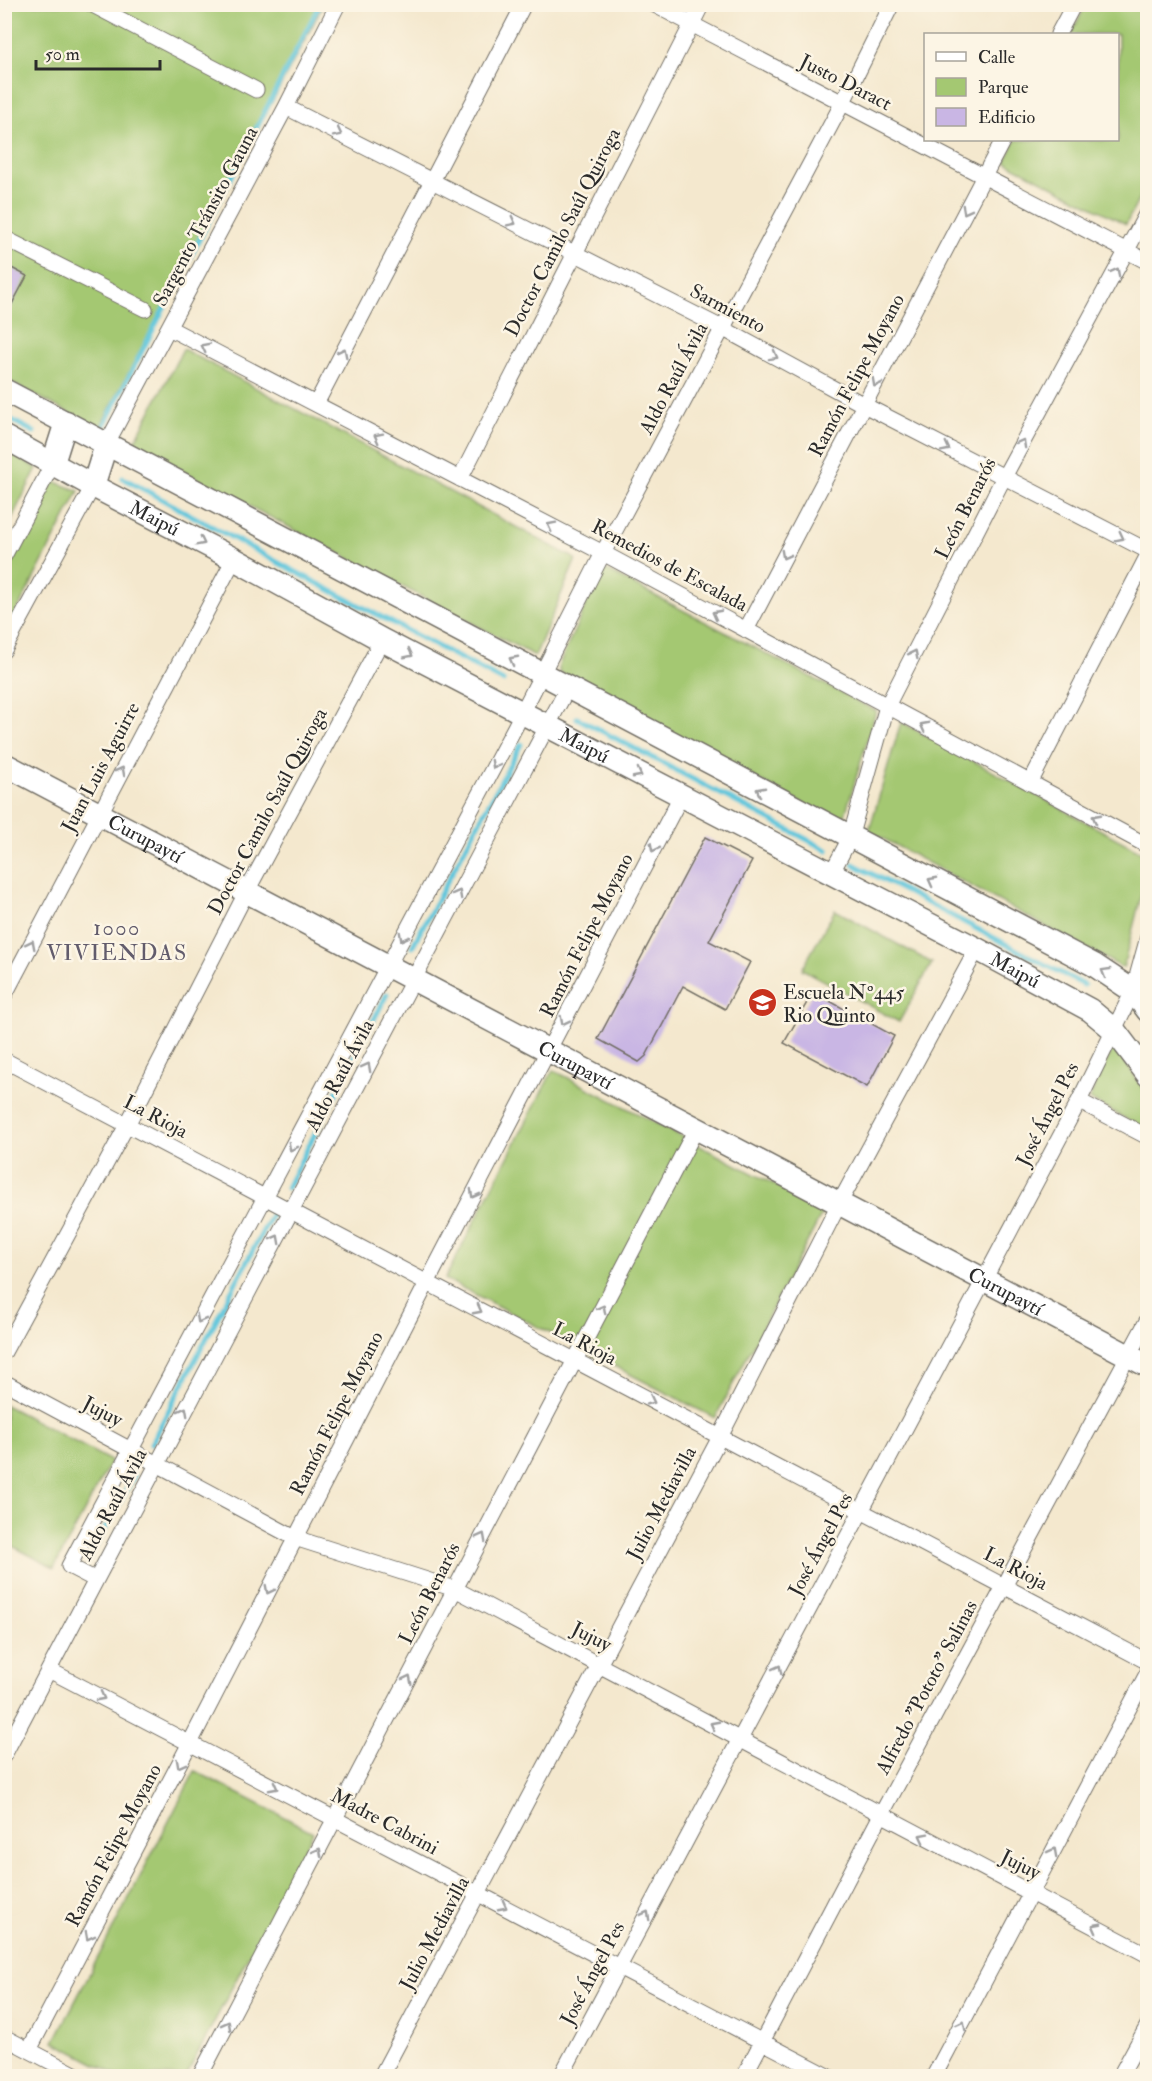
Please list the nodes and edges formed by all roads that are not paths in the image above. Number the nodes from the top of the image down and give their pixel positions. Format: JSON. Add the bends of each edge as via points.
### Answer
{"nodes":[{"id":1,"x":91,"y":4,"type":"edge"},
{"id":2,"x":338,"y":4,"type":"edge"},
{"id":3,"x":524,"y":4,"type":"edge"},
{"id":4,"x":652,"y":4,"type":"edge"},
{"id":5,"x":702,"y":4,"type":"edge"},
{"id":6,"x":892,"y":4,"type":"edge"},
{"id":7,"x":1074,"y":4,"type":"edge"},
{"id":8,"x":691,"y":24,"type":"junction"},
{"id":9,"x":1059,"y":33,"type":"edge"},
{"id":10,"x":256,"y":90,"type":"dead end"},
{"id":11,"x":842,"y":104,"type":"junction"},
{"id":12,"x":286,"y":107,"type":"junction"},
{"id":13,"x":1002,"y":141,"type":"edge"},
{"id":14,"x":984,"y":176,"type":"junction"},
{"id":15,"x":432,"y":181,"type":"junction"},
{"id":16,"x":1148,"y":211,"type":"edge"},
{"id":17,"x":4,"y":238,"type":"edge"},
{"id":18,"x":1127,"y":252,"type":"junction"},
{"id":19,"x":575,"y":254,"type":"junction"},
{"id":20,"x":1148,"y":262,"type":"edge"},
{"id":21,"x":145,"y":309,"type":"dead end"},
{"id":22,"x":168,"y":328,"type":"junction"},
{"id":23,"x":722,"y":328,"type":"junction"},
{"id":24,"x":4,"y":390,"type":"edge"},
{"id":25,"x":316,"y":404,"type":"junction"},
{"id":26,"x":864,"y":405,"type":"junction"},
{"id":27,"x":66,"y":422,"type":"junction"},
{"id":28,"x":4,"y":437,"type":"edge"},
{"id":29,"x":105,"y":445,"type":"junction"},
{"id":30,"x":53,"y":463,"type":"junction"},
{"id":31,"x":1004,"y":477,"type":"junction"},
{"id":32,"x":460,"y":479,"type":"junction"},
{"id":33,"x":93,"y":486,"type":"junction"},
{"id":34,"x":603,"y":553,"type":"junction"},
{"id":35,"x":1148,"y":553,"type":"edge"},
{"id":36,"x":4,"y":556,"type":"edge"},
{"id":37,"x":234,"y":558,"type":"junction"},
{"id":38,"x":746,"y":630,"type":"junction"},
{"id":39,"x":382,"y":640,"type":"junction"},
{"id":40,"x":4,"y":650,"type":"edge"},
{"id":41,"x":542,"y":675,"type":"junction"},
{"id":42,"x":567,"y":689,"type":"junction"},
{"id":43,"x":887,"y":706,"type":"junction"},
{"id":44,"x":522,"y":714,"type":"junction"},
{"id":45,"x":548,"y":726,"type":"junction"},
{"id":46,"x":4,"y":764,"type":"edge"},
{"id":47,"x":1030,"y":783,"type":"junction"},
{"id":48,"x":681,"y":796,"type":"junction"},
{"id":49,"x":99,"y":813,"type":"junction"},
{"id":50,"x":850,"y":838,"type":"junction"},
{"id":51,"x":1148,"y":846,"type":"edge"},
{"id":52,"x":831,"y":874,"type":"junction"},
{"id":53,"x":247,"y":891,"type":"junction"},
{"id":54,"x":1148,"y":937,"type":"edge"},
{"id":55,"x":977,"y":949,"type":"junction"},
{"id":56,"x":388,"y":965,"type":"junction"},
{"id":57,"x":413,"y":978,"type":"junction"},
{"id":58,"x":1133,"y":991,"type":"junction"},
{"id":59,"x":4,"y":996,"type":"edge"},
{"id":60,"x":1148,"y":1011,"type":"edge"},
{"id":61,"x":1114,"y":1030,"type":"junction"},
{"id":62,"x":549,"y":1051,"type":"junction"},
{"id":63,"x":4,"y":1060,"type":"edge"},
{"id":64,"x":1148,"y":1075,"type":"edge"},
{"id":65,"x":1078,"y":1101,"type":"junction"},
{"id":66,"x":127,"y":1125,"type":"junction"},
{"id":67,"x":696,"y":1129,"type":"junction"},
{"id":68,"x":1148,"y":1137,"type":"edge"},
{"id":69,"x":266,"y":1197,"type":"junction"},
{"id":70,"x":839,"y":1204,"type":"junction"},
{"id":71,"x":291,"y":1211,"type":"junction"},
{"id":72,"x":984,"y":1281,"type":"junction"},
{"id":73,"x":427,"y":1283,"type":"junction"},
{"id":74,"x":1148,"y":1319,"type":"edge"},
{"id":75,"x":4,"y":1352,"type":"edge"},
{"id":76,"x":574,"y":1361,"type":"junction"},
{"id":77,"x":1138,"y":1361,"type":"edge"},
{"id":78,"x":4,"y":1383,"type":"edge"},
{"id":79,"x":720,"y":1437,"type":"junction"},
{"id":80,"x":131,"y":1450,"type":"junction"},
{"id":81,"x":157,"y":1463,"type":"junction"},
{"id":82,"x":862,"y":1510,"type":"junction"},
{"id":83,"x":295,"y":1538,"type":"junction"},
{"id":84,"x":96,"y":1580,"type":"junction"},
{"id":85,"x":1005,"y":1586,"type":"junction"},
{"id":86,"x":455,"y":1589,"type":"junction"},
{"id":87,"x":1148,"y":1662,"type":"edge"},
{"id":88,"x":599,"y":1663,"type":"junction"},
{"id":89,"x":50,"y":1670,"type":"junction"},
{"id":90,"x":1148,"y":1672,"type":"edge"},
{"id":91,"x":741,"y":1739,"type":"junction"},
{"id":92,"x":190,"y":1743,"type":"junction"},
{"id":93,"x":4,"y":1755,"type":"edge"},
{"id":94,"x":881,"y":1815,"type":"junction"},
{"id":95,"x":335,"y":1819,"type":"junction"},
{"id":96,"x":1032,"y":1893,"type":"junction"},
{"id":97,"x":479,"y":1894,"type":"junction"},
{"id":98,"x":1148,"y":1955,"type":"edge"},
{"id":99,"x":619,"y":1967,"type":"junction"},
{"id":100,"x":1148,"y":2025,"type":"edge"},
{"id":101,"x":4,"y":2037,"type":"edge"},
{"id":102,"x":762,"y":2042,"type":"junction"},
{"id":103,"x":29,"y":2050,"type":"junction"},
{"id":104,"x":78,"y":2076,"type":"edge"},
{"id":105,"x":200,"y":2076,"type":"edge"},
{"id":106,"x":381,"y":2076,"type":"edge"},
{"id":107,"x":561,"y":2076,"type":"edge"},
{"id":108,"x":744,"y":2076,"type":"edge"},
{"id":109,"x":828,"y":2076,"type":"edge"},
{"id":110,"x":934,"y":2076,"type":"edge"},
{"id":111,"x":1120,"y":2076,"type":"edge"}],
"edges":[{"from":1,"to":10,"type":"street"},
{"from":2,"to":12,"type":"street","name":"Sargento Tránsito Gauna"},
{"from":3,"to":15,"type":"street"},
{"from":4,"to":8,"type":"street","name":"Justo Daract"},
{"from":5,"to":8,"type":"street","name":"Doctor Camilo Saúl Quiroga"},
{"from":6,"to":11,"type":"street","name":"Aldo Raúl Ávila"},
{"from":7,"to":9,"type":"street"},
{"from":8,"to":11,"type":"street","name":"Justo Daract"},
{"from":8,"to":19,"type":"street","name":"Doctor Camilo Saúl Quiroga"},
{"from":11,"to":14,"type":"street","name":"Justo Daract"},
{"from":11,"to":23,"type":"street","name":"Aldo Raúl Ávila"},
{"from":12,"to":15,"type":"street","name":"Sarmiento","one_way":true},
{"from":12,"to":22,"type":"street","name":"Sargento Tránsito Gauna"},
{"from":13,"to":14,"type":"street","name":"Ramón Felipe Moyano"},
{"from":14,"to":18,"type":"street","name":"Justo Daract"},
{"from":14,"to":26,"type":"street","name":"Ramón Felipe Moyano","one_way":true},
{"from":15,"to":19,"type":"street","name":"Sarmiento","one_way":true},
{"from":25,"to":15,"type":"street","one_way":true},
{"from":16,"to":18,"type":"street","name":"León Benarós"},
{"from":17,"to":21,"type":"street"},
{"from":18,"to":20,"type":"street","name":"Justo Daract"},
{"from":31,"to":18,"type":"street","name":"León Benarós","one_way":true},
{"from":19,"to":23,"type":"street","name":"Sarmiento"},
{"from":19,"to":32,"type":"street","name":"Doctor Camilo Saúl Quiroga"},
{"from":25,"to":22,"type":"street","name":"Remedios de Escalada","one_way":true},
{"from":22,"to":29,"type":"street","name":"Sargento Tránsito Gauna"},
{"from":23,"to":26,"type":"street","name":"Sarmiento","one_way":true},
{"from":23,"to":34,"type":"street","name":"Aldo Raúl Ávila"},
{"from":24,"to":27,"type":"street","name":"Maipú"},
{"from":32,"to":25,"type":"street","name":"Remedios de Escalada","one_way":true},
{"from":26,"to":31,"type":"street","name":"Sarmiento","one_way":true},
{"from":26,"to":38,"type":"street","name":"Ramón Felipe Moyano","one_way":true},
{"from":27,"to":29,"type":"street","name":"Maipú"},
{"from":27,"to":30,"type":"street"},
{"from":28,"to":30,"type":"street","name":"Maipú"},
{"from":29,"to":33,"type":"street"},
{"from":41,"to":29,"type":"street","name":"Maipú","one_way":true},
{"from":30,"to":33,"type":"street","name":"Maipú"},
{"from":30,"to":36,"type":"street"},
{"from":31,"to":35,"type":"street","name":"Sarmiento","one_way":true},
{"from":43,"to":31,"type":"street","name":"León Benarós","one_way":true},
{"from":34,"to":32,"type":"street","name":"Remedios de Escalada","one_way":true},
{"from":33,"to":37,"type":"street","name":"Maipú","one_way":true},
{"from":33,"to":40,"type":"street"},
{"from":38,"to":34,"type":"street","name":"Remedios de Escalada","one_way":true},
{"from":34,"to":41,"type":"street","name":"Aldo Raúl Ávila"},
{"from":35,"to":47,"type":"street"},
{"from":37,"to":39,"type":"street","name":"Maipú"},
{"from":49,"to":37,"type":"street","name":"Juan Luis Aguirre","one_way":true},
{"from":38,"to":43,"type":"street","name":"Remedios de Escalada"},
{"from":39,"to":44,"type":"street","name":"Maipú","one_way":true},
{"from":39,"to":53,"type":"street","name":"Doctor Camilo Saúl Quiroga"},
{"from":41,"to":42,"type":"street","name":"Maipú"},
{"from":41,"to":44,"type":"street","name":"Aldo Raúl Ávila"},
{"from":42,"to":45,"type":"street","name":"Aldo Raúl Ávila"},
{"from":50,"to":42,"type":"street","name":"Maipú","one_way":true},
{"from":47,"to":43,"type":"street","name":"Remedios de Escalada","one_way":true},
{"from":43,"to":50,"type":"street","name":"León Benarós"},
{"from":44,"to":45,"type":"street","name":"Maipú"},
{"from":44,"to":56,"type":"street","name":"Aldo Raúl Ávila","one_way":true},
{"from":45,"to":48,"type":"street","name":"Maipú","one_way":true},
{"from":57,"to":45,"type":"street","name":"Aldo Raúl Ávila","one_way":true},
{"from":46,"to":49,"type":"street","name":"Curupaytí"},
{"from":51,"to":47,"type":"street","name":"Remedios de Escalada","one_way":true},
{"from":48,"to":52,"type":"street","name":"Maipú"},
{"from":48,"to":62,"type":"street","name":"Ramón Felipe Moyano","one_way":true},
{"from":49,"to":53,"type":"street","name":"Curupaytí"},
{"from":59,"to":49,"type":"street","name":"Juan Luis Aguirre","one_way":true},
{"from":50,"to":52,"type":"street","name":"León Benarós"},
{"from":58,"to":50,"type":"street","name":"Maipú","one_way":true,"via":[[1094,965]]},
{"from":52,"to":55,"type":"street","name":"Maipú"},
{"from":53,"to":56,"type":"street","name":"Curupaytí"},
{"from":53,"to":66,"type":"street","name":"Doctor Camilo Saúl Quiroga"},
{"from":54,"to":58,"type":"street"},
{"from":55,"to":61,"type":"street","name":"Maipú","via":[[1090,1010]]},
{"from":55,"to":70,"type":"street","name":"Julio Mediavilla"},
{"from":56,"to":57,"type":"street","name":"Curupaytí"},
{"from":56,"to":69,"type":"street","name":"Aldo Raúl Ávila","one_way":true},
{"from":57,"to":62,"type":"street","name":"Curupaytí"},
{"from":71,"to":57,"type":"street","name":"Aldo Raúl Ávila","one_way":true},
{"from":58,"to":60,"type":"street","name":"Maipú"},
{"from":58,"to":61,"type":"street","name":"José Ángel Pes"},
{"from":61,"to":64,"type":"street","name":"Maipú"},
{"from":61,"to":65,"type":"street","name":"José Ángel Pes"},
{"from":62,"to":67,"type":"street","name":"Curupaytí"},
{"from":62,"to":73,"type":"street","name":"Ramón Felipe Moyano","one_way":true},
{"from":63,"to":66,"type":"street","name":"La Rioja"},
{"from":65,"to":68,"type":"street"},
{"from":65,"to":72,"type":"street","name":"José Ángel Pes"},
{"from":66,"to":69,"type":"street","name":"La Rioja"},
{"from":66,"to":75,"type":"street","name":"Doctor Camilo Saúl Quiroga"},
{"from":67,"to":70,"type":"street","name":"Curupaytí"},
{"from":76,"to":67,"type":"street","name":"León Benarós","one_way":true},
{"from":69,"to":71,"type":"street","name":"La Rioja"},
{"from":69,"to":80,"type":"street","name":"Aldo Raúl Ávila","one_way":true},
{"from":70,"to":72,"type":"street","name":"Curupaytí"},
{"from":70,"to":79,"type":"street","name":"Julio Mediavilla"},
{"from":71,"to":73,"type":"street","name":"La Rioja"},
{"from":81,"to":71,"type":"street","name":"Aldo Raúl Ávila","one_way":true},
{"from":72,"to":77,"type":"street","name":"Curupaytí"},
{"from":72,"to":82,"type":"street","name":"José Ángel Pes"},
{"from":73,"to":76,"type":"street","name":"La Rioja","one_way":true},
{"from":73,"to":83,"type":"street","name":"Ramón Felipe Moyano"},
{"from":74,"to":77,"type":"street","name":"Alfredo \"Pototo\" Salinas"},
{"from":76,"to":79,"type":"street","name":"La Rioja","one_way":true},
{"from":86,"to":76,"type":"street","name":"León Benarós","one_way":true},
{"from":77,"to":85,"type":"street","name":"Alfredo \"Pototo\" Salinas"},
{"from":78,"to":80,"type":"street","name":"Jujuy"},
{"from":79,"to":82,"type":"street","name":"La Rioja"},
{"from":79,"to":88,"type":"street","name":"Julio Mediavilla"},
{"from":80,"to":81,"type":"street","name":"Jujuy"},
{"from":80,"to":84,"type":"street","name":"Aldo Raúl Ávila","via":[[69,1566]]},
{"from":81,"to":83,"type":"street","name":"Jujuy"},
{"from":81,"to":84,"type":"street","name":"Aldo Raúl Ávila"},
{"from":82,"to":85,"type":"street","name":"La Rioja"},
{"from":91,"to":82,"type":"street","name":"José Ángel Pes","one_way":true},
{"from":83,"to":86,"type":"street","name":"Jujuy"},
{"from":83,"to":92,"type":"street","name":"Ramón Felipe Moyano","one_way":true},
{"from":84,"to":89,"type":"street"},
{"from":85,"to":87,"type":"street","name":"La Rioja"},
{"from":85,"to":94,"type":"street","name":"Alfredo \"Pototo\" Salinas"},
{"from":86,"to":88,"type":"street","name":"Jujuy"},
{"from":95,"to":86,"type":"street","name":"León Benarós","one_way":true},
{"from":91,"to":88,"type":"street","name":"Jujuy","one_way":true},
{"from":88,"to":97,"type":"street","name":"Julio Mediavilla"},
{"from":89,"to":92,"type":"street","name":"Madre Cabrini","one_way":true},
{"from":89,"to":93,"type":"street"},
{"from":96,"to":90,"type":"street","one_way":true},
{"from":91,"to":94,"type":"street","name":"Jujuy"},
{"from":99,"to":91,"type":"street","name":"José Ángel Pes","one_way":true},
{"from":92,"to":95,"type":"street","name":"Madre Cabrini","one_way":true},
{"from":92,"to":103,"type":"street","name":"Ramón Felipe Moyano","one_way":true},
{"from":96,"to":94,"type":"street","name":"Jujuy","one_way":true},
{"from":94,"to":102,"type":"street","name":"Alfredo \"Pototo\" Salinas"},
{"from":95,"to":97,"type":"street","name":"Madre Cabrini"},
{"from":105,"to":95,"type":"street","name":"León Benarós","one_way":true},
{"from":98,"to":96,"type":"street","name":"Jujuy","one_way":true},
{"from":110,"to":96,"type":"street","one_way":true},
{"from":97,"to":99,"type":"street","name":"Madre Cabrini","one_way":true},
{"from":97,"to":106,"type":"street","name":"Julio Mediavilla"},
{"from":99,"to":102,"type":"street","name":"Madre Cabrini"},
{"from":99,"to":107,"type":"street","name":"José Ángel Pes"},
{"from":100,"to":111,"type":"street"},
{"from":101,"to":103,"type":"street"},
{"from":102,"to":108,"type":"street","name":"Alfredo \"Pototo\" Salinas"},
{"from":102,"to":109,"type":"street","name":"Madre Cabrini"},
{"from":103,"to":104,"type":"street"}]}
